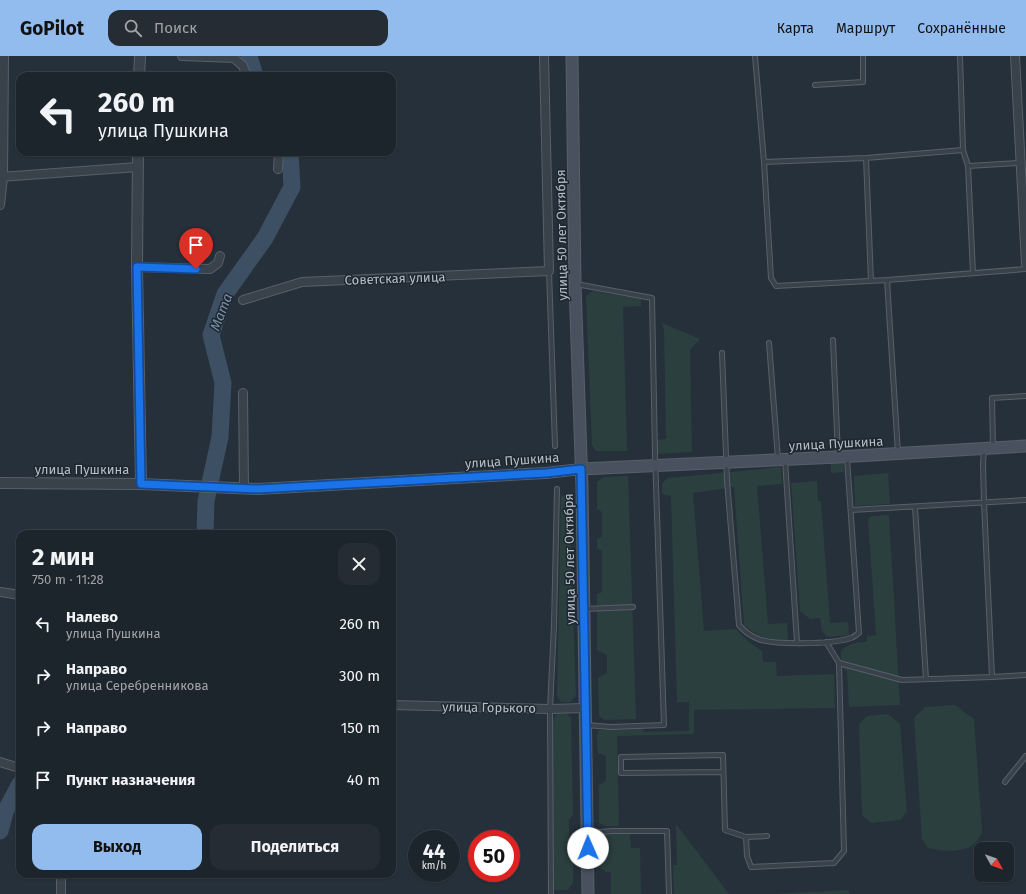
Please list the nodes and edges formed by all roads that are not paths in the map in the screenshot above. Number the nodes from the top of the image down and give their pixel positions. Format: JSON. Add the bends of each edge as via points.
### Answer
{"nodes":[{"id":1,"x":4,"y":56,"type":"edge"},
{"id":2,"x":140,"y":56,"type":"edge"},
{"id":3,"x":182,"y":56,"type":"edge"},
{"id":4,"x":544,"y":56,"type":"edge"},
{"id":5,"x":572,"y":56,"type":"edge"},
{"id":6,"x":755,"y":56,"type":"edge"},
{"id":7,"x":863,"y":56,"type":"edge"},
{"id":8,"x":960,"y":56,"type":"edge"},
{"id":9,"x":1014,"y":56,"type":"edge"},
{"id":10,"x":139,"y":72,"type":"edge"},
{"id":11,"x":245,"y":72,"type":"edge"},
{"id":12,"x":815,"y":85,"type":"dead end"},
{"id":13,"x":963,"y":150,"type":"junction"},
{"id":14,"x":138,"y":156,"type":"edge"},
{"id":15,"x":279,"y":156,"type":"edge"},
{"id":16,"x":866,"y":158,"type":"junction"},
{"id":17,"x":764,"y":162,"type":"junction"},
{"id":18,"x":1020,"y":163,"type":"junction"},
{"id":19,"x":968,"y":166,"type":"junction"},
{"id":20,"x":138,"y":167,"type":"junction"},
{"id":21,"x":278,"y":169,"type":"dead end"},
{"id":22,"x":2,"y":177,"type":"edge"},
{"id":23,"x":1024,"y":195,"type":"edge"},
{"id":24,"x":0,"y":206,"type":"edge"},
{"id":25,"x":220,"y":256,"type":"dead end"},
{"id":26,"x":1026,"y":264,"type":"edge"},
{"id":27,"x":137,"y":267,"type":"junction"},
{"id":28,"x":1026,"y":269,"type":"edge"},
{"id":29,"x":549,"y":271,"type":"junction"},
{"id":30,"x":973,"y":273,"type":"junction"},
{"id":31,"x":887,"y":280,"type":"junction"},
{"id":32,"x":871,"y":281,"type":"junction"},
{"id":33,"x":575,"y":284,"type":"junction"},
{"id":34,"x":243,"y":300,"type":"dead end"},
{"id":35,"x":833,"y":340,"type":"dead end"},
{"id":36,"x":769,"y":343,"type":"dead end"},
{"id":37,"x":722,"y":353,"type":"dead end"},
{"id":38,"x":243,"y":393,"type":"dead end"},
{"id":39,"x":1026,"y":396,"type":"edge"},
{"id":40,"x":555,"y":446,"type":"dead end"},
{"id":41,"x":1026,"y":446,"type":"edge"},
{"id":42,"x":988,"y":448,"type":"junction"},
{"id":43,"x":898,"y":453,"type":"junction"},
{"id":44,"x":842,"y":456,"type":"junction"},
{"id":45,"x":782,"y":460,"type":"junction"},
{"id":46,"x":726,"y":462,"type":"junction"},
{"id":47,"x":656,"y":466,"type":"junction"},
{"id":48,"x":581,"y":469,"type":"junction"},
{"id":49,"x":0,"y":483,"type":"edge"},
{"id":50,"x":141,"y":484,"type":"junction"},
{"id":51,"x":244,"y":489,"type":"junction"},
{"id":52,"x":556,"y":489,"type":"dead end"},
{"id":53,"x":1026,"y":500,"type":"edge"},
{"id":54,"x":984,"y":503,"type":"junction"},
{"id":55,"x":915,"y":507,"type":"junction"},
{"id":56,"x":850,"y":510,"type":"junction"},
{"id":57,"x":0,"y":592,"type":"edge"},
{"id":58,"x":16,"y":594,"type":"edge"},
{"id":59,"x":633,"y":607,"type":"dead end"},
{"id":60,"x":584,"y":609,"type":"junction"},
{"id":61,"x":797,"y":642,"type":"junction"},
{"id":62,"x":826,"y":642,"type":"junction"},
{"id":63,"x":839,"y":663,"type":"junction"},
{"id":64,"x":1026,"y":675,"type":"edge"},
{"id":65,"x":992,"y":677,"type":"junction"},
{"id":66,"x":926,"y":679,"type":"junction"},
{"id":67,"x":396,"y":705,"type":"edge"},
{"id":68,"x":585,"y":708,"type":"junction"},
{"id":69,"x":550,"y":709,"type":"junction"},
{"id":70,"x":586,"y":725,"type":"junction"},
{"id":71,"x":1026,"y":756,"type":"edge"},
{"id":72,"x":0,"y":762,"type":"edge"},
{"id":73,"x":16,"y":767,"type":"dead end"},
{"id":74,"x":723,"y":772,"type":"junction"},
{"id":75,"x":1005,"y":782,"type":"dead end"},
{"id":76,"x":588,"y":833,"type":"junction"},
{"id":77,"x":746,"y":836,"type":"junction"},
{"id":78,"x":767,"y":836,"type":"dead end"},
{"id":79,"x":61,"y":878,"type":"edge"},
{"id":80,"x":61,"y":894,"type":"edge"},
{"id":81,"x":551,"y":894,"type":"edge"},
{"id":82,"x":588,"y":894,"type":"edge"},
{"id":83,"x":669,"y":894,"type":"edge"}],
"edges":[{"from":1,"to":22,"type":"street"},
{"from":2,"to":10,"type":"street"},
{"from":3,"to":11,"type":"street","via":[[234,58]]},
{"from":4,"to":29,"type":"street"},
{"from":5,"to":33,"type":"main road","name":"улица 50 лет Октября"},
{"from":6,"to":17,"type":"lane"},
{"from":7,"to":12,"type":"lane","via":[[863,82]]},
{"from":8,"to":13,"type":"lane"},
{"from":9,"to":18,"type":"street"},
{"from":13,"to":16,"type":"lane"},
{"from":13,"to":19,"type":"lane"},
{"from":14,"to":20,"type":"street"},
{"from":15,"to":21,"type":"street"},
{"from":16,"to":17,"type":"lane"},
{"from":16,"to":32,"type":"lane"},
{"from":17,"to":32,"type":"lane","via":[[771,278],[776,286]]},
{"from":18,"to":19,"type":"lane"},
{"from":18,"to":23,"type":"street"},
{"from":19,"to":30,"type":"lane"},
{"from":20,"to":22,"type":"street"},
{"from":20,"to":27,"type":"street"},
{"from":22,"to":24,"type":"street"},
{"from":23,"to":26,"type":"street"},
{"from":25,"to":27,"type":"street","via":[[218,263],[210,269]]},
{"from":27,"to":50,"type":"street"},
{"from":28,"to":30,"type":"lane"},
{"from":29,"to":34,"type":"street","name":"Советская улица","via":[[302,282]]},
{"from":29,"to":40,"type":"lane"},
{"from":30,"to":31,"type":"lane"},
{"from":31,"to":32,"type":"lane"},
{"from":31,"to":43,"type":"lane"},
{"from":33,"to":47,"type":"lane","via":[[652,298]]},
{"from":33,"to":48,"type":"main road","name":"улица 50 лет Октября"},
{"from":35,"to":44,"type":"lane"},
{"from":36,"to":45,"type":"lane"},
{"from":37,"to":46,"type":"lane"},
{"from":38,"to":51,"type":"street"},
{"from":39,"to":42,"type":"lane","via":[[992,398]]},
{"from":41,"to":42,"type":"main road","name":"улица Пушкина"},
{"from":42,"to":43,"type":"main road","name":"улица Пушкина"},
{"from":42,"to":54,"type":"lane","via":[[983,464]]},
{"from":43,"to":44,"type":"main road","name":"улица Пушкина"},
{"from":44,"to":45,"type":"main road","name":"улица Пушкина"},
{"from":44,"to":56,"type":"lane"},
{"from":45,"to":46,"type":"main road","name":"улица Пушкина"},
{"from":45,"to":61,"type":"lane"},
{"from":46,"to":47,"type":"main road","name":"улица Пушкина"},
{"from":46,"to":61,"type":"lane","via":[[739,625],[756,639]]},
{"from":47,"to":48,"type":"main road","name":"улица Пушкина"},
{"from":47,"to":70,"type":"lane","via":[[664,725]]},
{"from":48,"to":51,"type":"street","name":"улица Пушкина"},
{"from":48,"to":60,"type":"main road","name":"улица 50 лет Октября"},
{"from":49,"to":50,"type":"street","name":"улица Пушкина"},
{"from":50,"to":51,"type":"street","name":"улица Пушкина"},
{"from":52,"to":69,"type":"lane"},
{"from":53,"to":54,"type":"lane"},
{"from":54,"to":55,"type":"lane"},
{"from":54,"to":65,"type":"lane"},
{"from":55,"to":56,"type":"lane"},
{"from":55,"to":66,"type":"lane"},
{"from":56,"to":62,"type":"lane","via":[[858,633],[853,638]]},
{"from":57,"to":58,"type":"street"},
{"from":59,"to":60,"type":"lane"},
{"from":60,"to":68,"type":"main road","name":"улица 50 лет Октября"},
{"from":61,"to":62,"type":"lane"},
{"from":62,"to":63,"type":"lane"},
{"from":63,"to":66,"type":"lane","via":[[902,680]]},
{"from":63,"to":77,"type":"lane","via":[[844,851],[834,863],[751,867],[746,856]]},
{"from":64,"to":65,"type":"lane"},
{"from":65,"to":66,"type":"lane"},
{"from":67,"to":69,"type":"street","name":"улица Горького"},
{"from":68,"to":69,"type":"street","name":"улица Горького"},
{"from":68,"to":70,"type":"main road","name":"улица 50 лет Октября"},
{"from":69,"to":81,"type":"lane"},
{"from":70,"to":76,"type":"main road","name":"улица 50 лет Октября"},
{"from":71,"to":75,"type":"lane"},
{"from":72,"to":73,"type":"street"},
{"from":74,"to":74,"type":"lane","via":[[722,755],[621,757],[621,773]]},
{"from":74,"to":77,"type":"lane","via":[[725,830]]},
{"from":76,"to":82,"type":"main road","name":"улица 50 лет Октября"},
{"from":76,"to":83,"type":"lane","via":[[667,831]]},
{"from":77,"to":78,"type":"lane"},
{"from":79,"to":80,"type":"street"}]}
